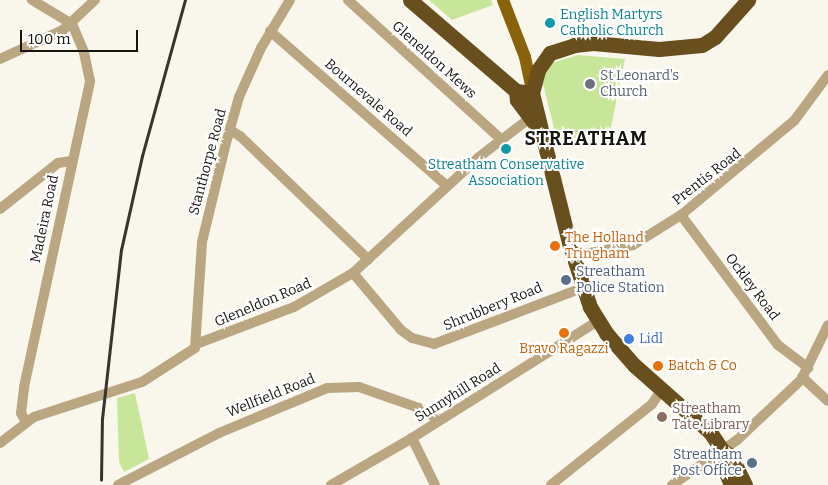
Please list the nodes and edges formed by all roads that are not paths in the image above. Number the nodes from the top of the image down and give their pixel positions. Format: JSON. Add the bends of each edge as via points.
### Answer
{"nodes":[{"id":1,"x":32,"y":0,"type":"edge"},
{"id":2,"x":95,"y":0,"type":"edge"},
{"id":3,"x":290,"y":0,"type":"edge"},
{"id":4,"x":348,"y":0,"type":"edge"},
{"id":5,"x":410,"y":0,"type":"edge"},
{"id":6,"x":503,"y":0,"type":"edge"},
{"id":7,"x":742,"y":2,"type":"edge"},
{"id":8,"x":72,"y":24,"type":"junction"},
{"id":9,"x":270,"y":31,"type":"junction"},
{"id":10,"x":550,"y":53,"type":"junction"},
{"id":11,"x":525,"y":57,"type":"junction"},
{"id":12,"x":0,"y":59,"type":"edge"},
{"id":13,"x":828,"y":75,"type":"edge"},
{"id":14,"x":516,"y":91,"type":"junction"},
{"id":15,"x":532,"y":93,"type":"junction"},
{"id":16,"x":530,"y":118,"type":"junction"},
{"id":17,"x":230,"y":130,"type":"junction"},
{"id":18,"x":544,"y":135,"type":"junction"},
{"id":19,"x":502,"y":140,"type":"junction"},
{"id":20,"x":71,"y":161,"type":"junction"},
{"id":21,"x":447,"y":186,"type":"junction"},
{"id":22,"x":0,"y":209,"type":"edge"},
{"id":23,"x":681,"y":216,"type":"junction"},
{"id":24,"x":574,"y":256,"type":"junction"},
{"id":25,"x":368,"y":259,"type":"junction"},
{"id":26,"x":353,"y":273,"type":"junction"},
{"id":27,"x":582,"y":288,"type":"junction"},
{"id":28,"x":598,"y":321,"type":"junction"},
{"id":29,"x":828,"y":325,"type":"edge"},
{"id":30,"x":196,"y":344,"type":"junction"},
{"id":31,"x":805,"y":373,"type":"junction"},
{"id":32,"x":662,"y":389,"type":"junction"},
{"id":33,"x":828,"y":401,"type":"edge"},
{"id":34,"x":440,"y":420,"type":"junction"},
{"id":35,"x":26,"y":422,"type":"junction"},
{"id":36,"x":412,"y":438,"type":"junction"},
{"id":37,"x":0,"y":443,"type":"edge"},
{"id":38,"x":722,"y":450,"type":"junction"},
{"id":39,"x":118,"y":485,"type":"edge"},
{"id":40,"x":331,"y":485,"type":"edge"},
{"id":41,"x":436,"y":485,"type":"edge"},
{"id":42,"x":551,"y":485,"type":"edge"},
{"id":43,"x":672,"y":485,"type":"edge"},
{"id":44,"x":731,"y":485,"type":"edge"},
{"id":45,"x":745,"y":485,"type":"edge"}],
"edges":[{"from":1,"to":8,"type":"street"},
{"from":2,"to":8,"type":"street"},
{"from":3,"to":9,"type":"street","name":"Stanthorpe Road"},
{"from":4,"to":19,"type":"street","name":"Gleneldon Mews"},
{"from":5,"to":14,"type":"highway"},
{"from":6,"to":11,"type":"main road"},
{"from":7,"to":10,"type":"highway","via":[[715,37],[702,45],[659,49],[593,43]]},
{"from":8,"to":12,"type":"street","via":[[45,41]]},
{"from":8,"to":20,"type":"street","name":"Madeira Road","via":[[84,52],[90,81]]},
{"from":9,"to":17,"type":"street","name":"Stanthorpe Road","via":[[239,97]]},
{"from":9,"to":21,"type":"street","name":"Bournevale Road"},
{"from":10,"to":11,"type":"main road"},
{"from":10,"to":15,"type":"highway","via":[[538,70]]},
{"from":11,"to":15,"type":"main road"},
{"from":13,"to":23,"type":"street","name":"Prentis Road","via":[[794,121]]},
{"from":14,"to":15,"type":"highway"},
{"from":14,"to":16,"type":"highway","via":[[517,100]]},
{"from":15,"to":18,"type":"highway"},
{"from":16,"to":18,"type":"highway"},
{"from":16,"to":19,"type":"street","name":"Gleneldon Road"},
{"from":17,"to":25,"type":"street"},
{"from":17,"to":30,"type":"street","name":"Stanthorpe Road","via":[[202,242]]},
{"from":18,"to":24,"type":"highway"},
{"from":19,"to":21,"type":"street","name":"Gleneldon Road"},
{"from":20,"to":22,"type":"street","via":[[54,166]]},
{"from":20,"to":35,"type":"street","name":"Madeira Road","via":[[24,387],[21,413]]},
{"from":21,"to":25,"type":"street","name":"Gleneldon Road"},
{"from":23,"to":24,"type":"street","name":"Prentis Road","via":[[633,245]]},
{"from":23,"to":31,"type":"street","name":"Ockley Road","via":[[778,345]]},
{"from":24,"to":27,"type":"highway"},
{"from":25,"to":26,"type":"street","name":"Gleneldon Road"},
{"from":26,"to":27,"type":"street","name":"Shrubbery Road","via":[[400,330],[412,338],[434,344]]},
{"from":26,"to":30,"type":"street","name":"Gleneldon Road","via":[[294,307]]},
{"from":27,"to":28,"type":"highway"},
{"from":28,"to":32,"type":"highway","via":[[634,365]]},
{"from":28,"to":34,"type":"street","name":"Sunnyhill Road"},
{"from":29,"to":31,"type":"street"},
{"from":30,"to":35,"type":"street","name":"Gleneldon Road","via":[[193,350],[150,379]]},
{"from":31,"to":33,"type":"street","name":"Ockley Road"},
{"from":31,"to":38,"type":"street","via":[[742,436]]},
{"from":32,"to":38,"type":"highway","via":[[710,432]]},
{"from":32,"to":42,"type":"street","via":[[652,404]]},
{"from":34,"to":36,"type":"street","name":"Sunnyhill Road"},
{"from":34,"to":39,"type":"street","name":"Wellfield Road","via":[[419,408],[359,387],[328,388],[219,433]]},
{"from":35,"to":37,"type":"street","name":"Gleneldon Road"},
{"from":36,"to":40,"type":"street","name":"Sunnyhill Road"},
{"from":36,"to":41,"type":"street"},
{"from":38,"to":43,"type":"street"},
{"from":38,"to":44,"type":"highway","via":[[721,461]]},
{"from":38,"to":45,"type":"highway","via":[[731,456]]}]}
